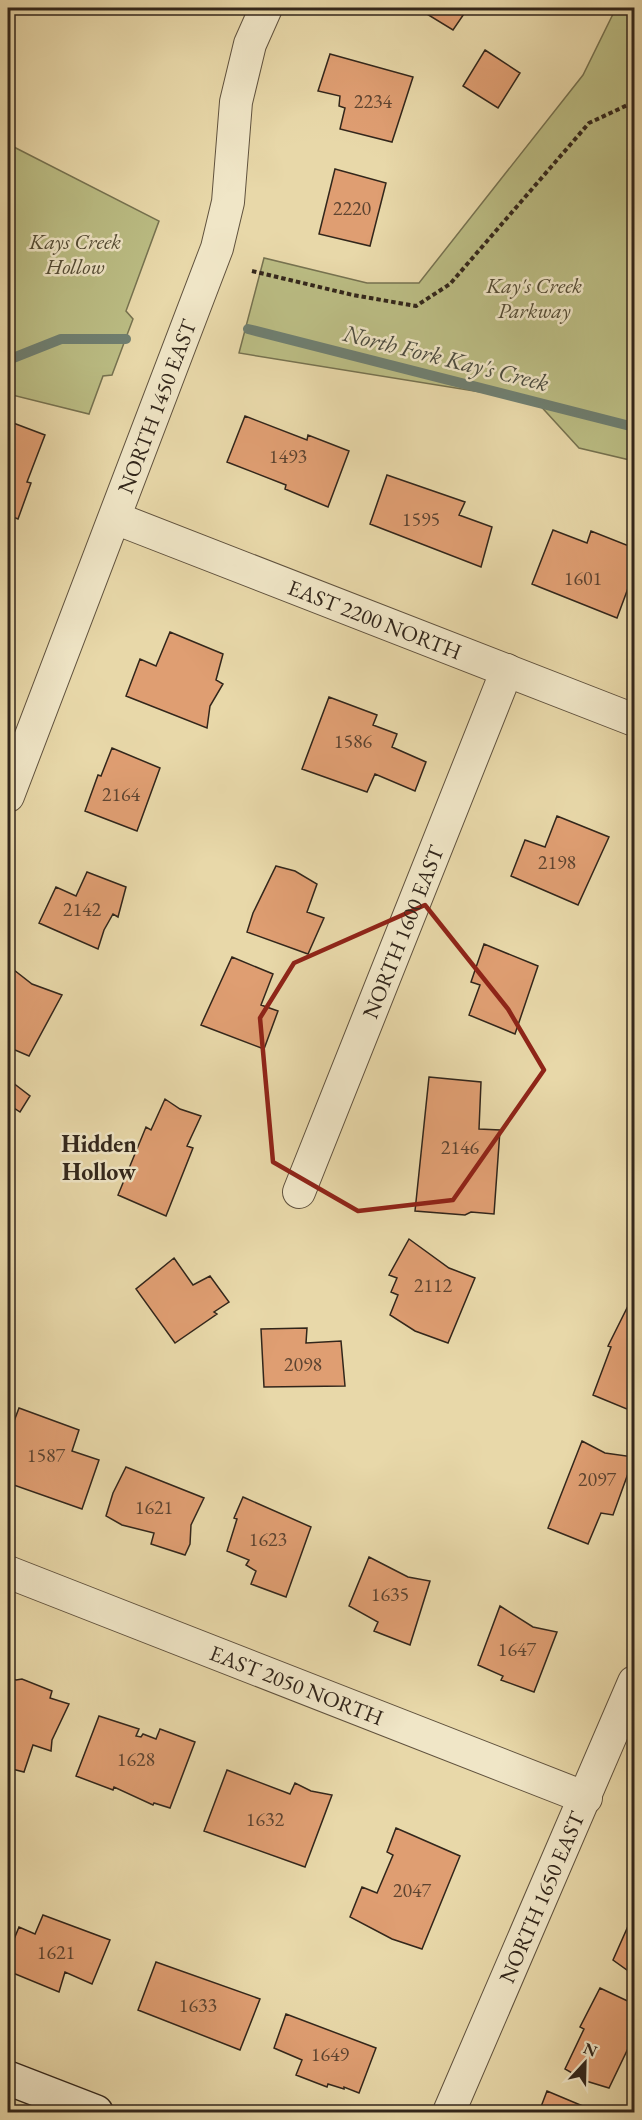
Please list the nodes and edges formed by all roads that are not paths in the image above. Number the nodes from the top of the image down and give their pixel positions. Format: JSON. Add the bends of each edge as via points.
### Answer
{"nodes":[{"id":1,"x":266,"y":8,"type":"edge"},
{"id":2,"x":115,"y":518,"type":"junction"},
{"id":3,"x":507,"y":670,"type":"junction"},
{"id":4,"x":634,"y":720,"type":"edge"},
{"id":5,"x":8,"y":796,"type":"edge"},
{"id":6,"x":299,"y":1192,"type":"dead end"},
{"id":7,"x":8,"y":1572,"type":"edge"},
{"id":8,"x":634,"y":1682,"type":"edge"},
{"id":9,"x":586,"y":1798,"type":"junction"},
{"id":10,"x":8,"y":2078,"type":"edge"},
{"id":11,"x":96,"y":2112,"type":"edge"},
{"id":12,"x":449,"y":2112,"type":"edge"}],
"edges":[{"from":1,"to":2,"type":"street","name":"NORTH 1450 EAST","via":[[250,45],[236,102],[228,202],[217,248]]},
{"from":2,"to":3,"type":"street","name":"EAST 2200 NORTH"},
{"from":2,"to":5,"type":"street","name":"NORTH 1450 EAST"},
{"from":3,"to":4,"type":"street","name":"EAST 2200 NORTH"},
{"from":3,"to":6,"type":"street","name":"NORTH 1600 EAST"},
{"from":7,"to":9,"type":"street","name":"EAST 2050 NORTH"},
{"from":8,"to":9,"type":"street","name":"NORTH 1650 EAST"},
{"from":9,"to":12,"type":"street","name":"NORTH 1650 EAST"},
{"from":10,"to":11,"type":"main road"}]}
